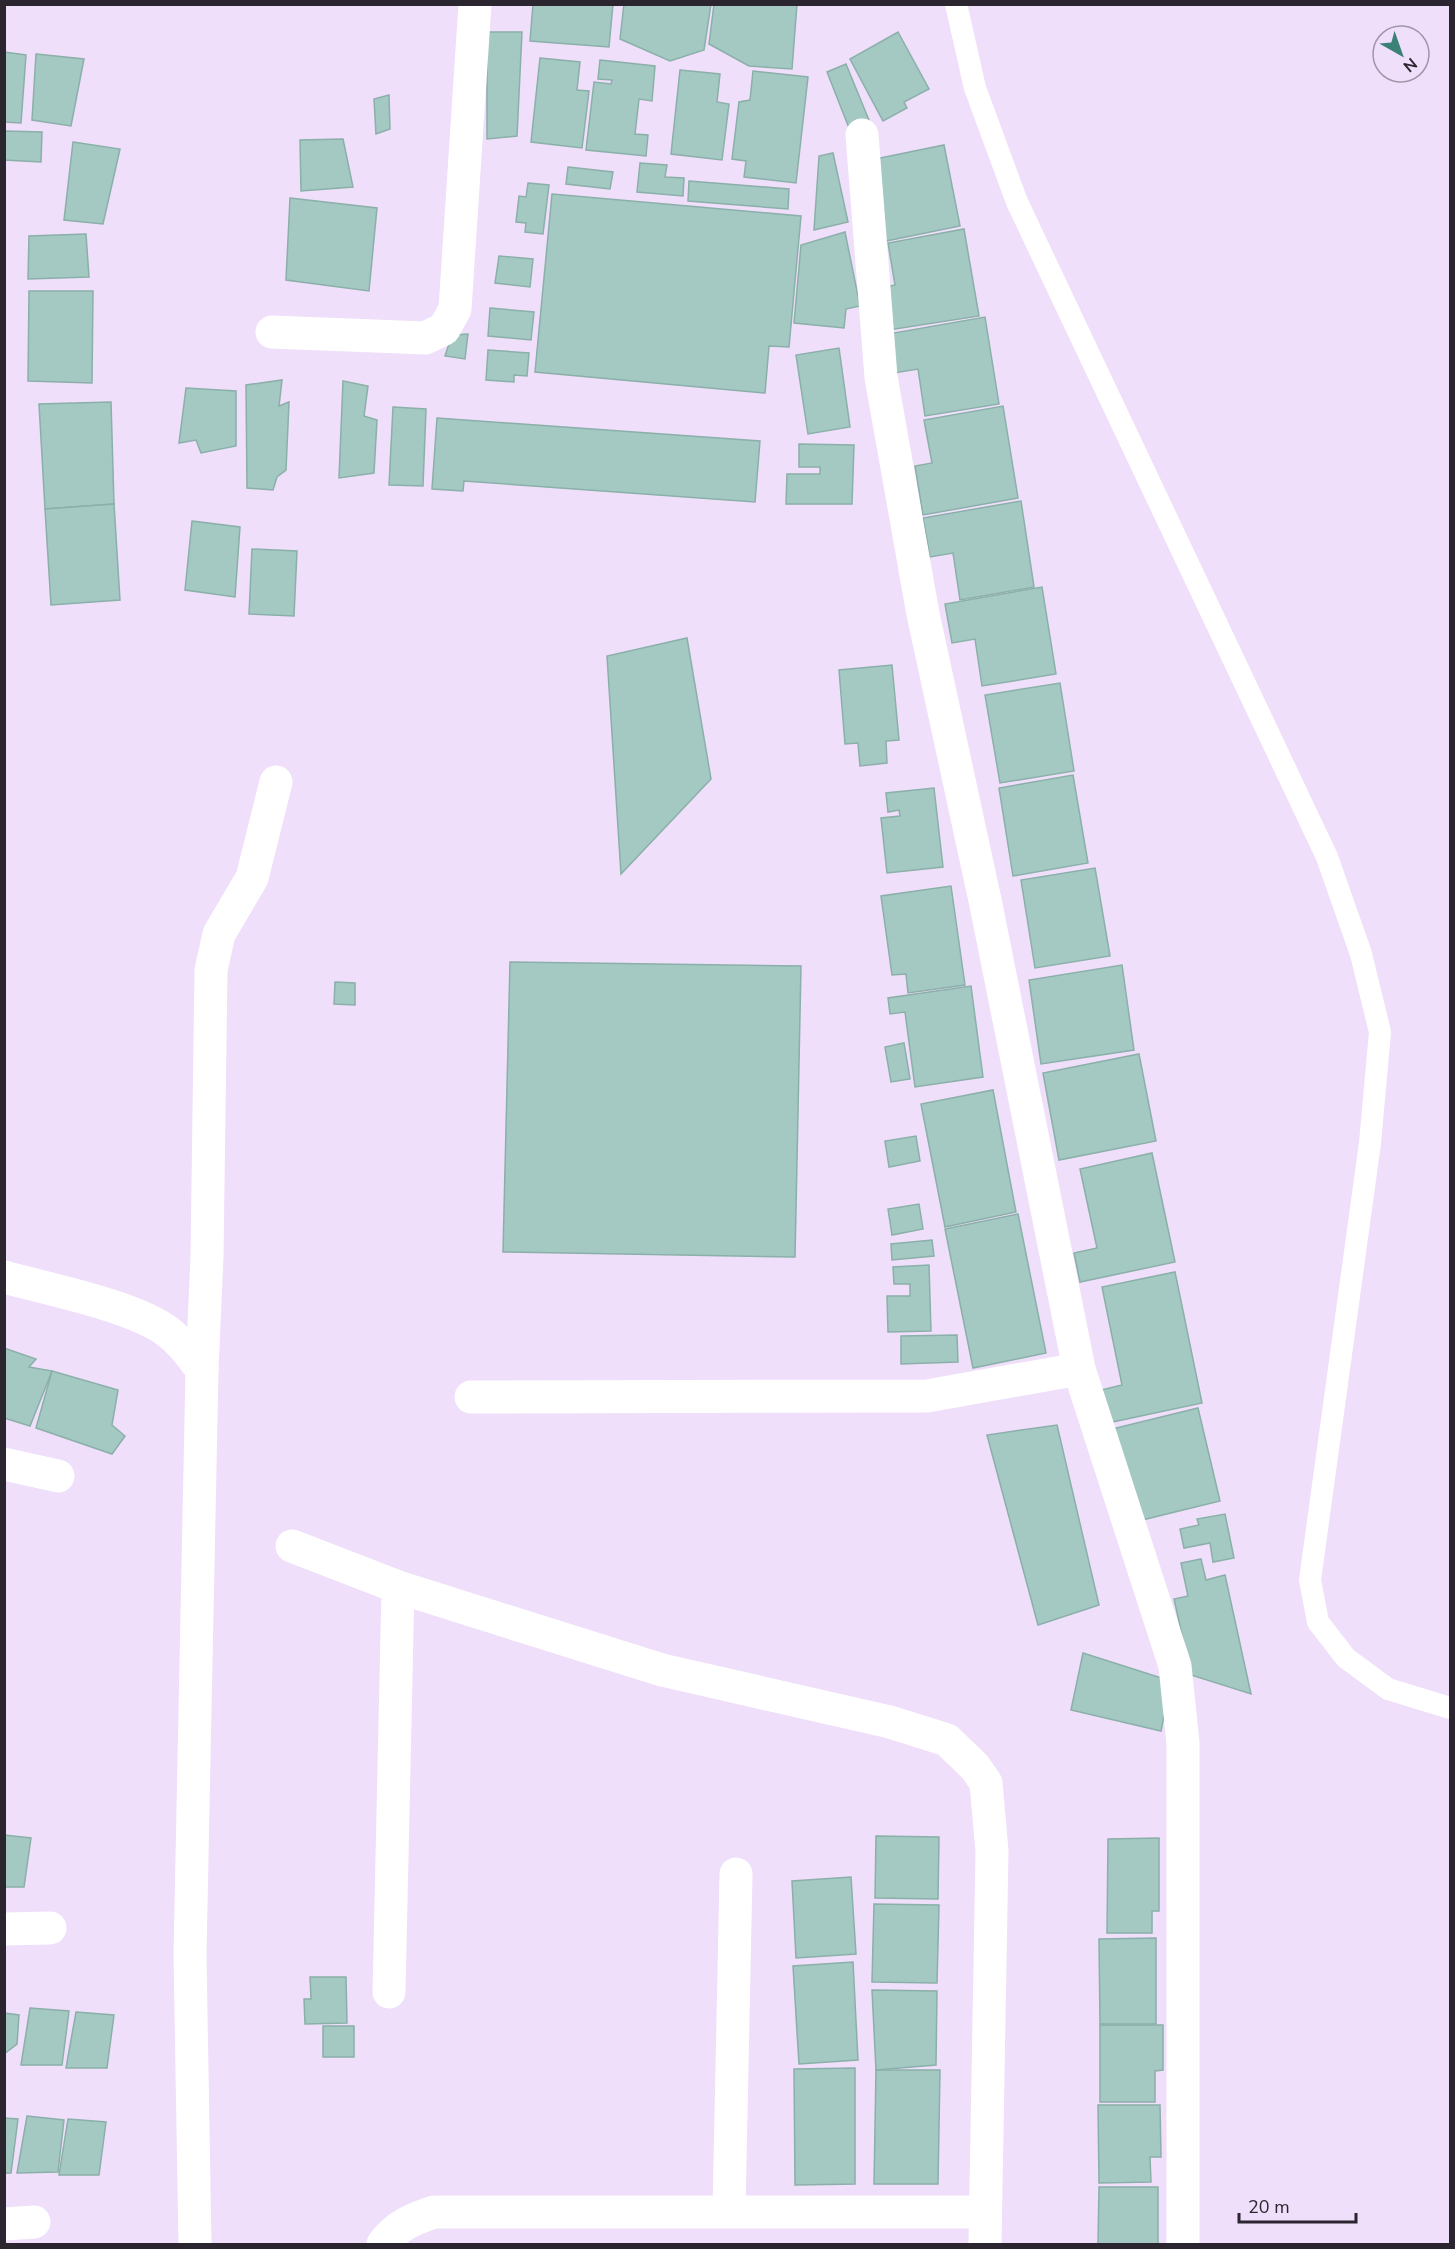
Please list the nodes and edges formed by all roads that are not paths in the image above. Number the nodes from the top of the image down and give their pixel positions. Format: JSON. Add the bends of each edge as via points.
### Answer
{"nodes":[{"id":1,"x":475,"y":4,"type":"edge"},
{"id":2,"x":956,"y":4,"type":"edge"},
{"id":3,"x":861,"y":135,"type":"dead end"},
{"id":4,"x":272,"y":332,"type":"dead end"},
{"id":5,"x":276,"y":782,"type":"dead end"},
{"id":6,"x":4,"y":1277,"type":"edge"},
{"id":7,"x":1079,"y":1369,"type":"junction"},
{"id":8,"x":202,"y":1370,"type":"junction"},
{"id":9,"x":471,"y":1397,"type":"dead end"},
{"id":10,"x":4,"y":1464,"type":"edge"},
{"id":11,"x":58,"y":1476,"type":"dead end"},
{"id":12,"x":292,"y":1546,"type":"dead end"},
{"id":13,"x":398,"y":1587,"type":"junction"},
{"id":14,"x":1450,"y":1708,"type":"edge"},
{"id":15,"x":736,"y":1874,"type":"dead end"},
{"id":16,"x":50,"y":1928,"type":"dead end"},
{"id":17,"x":4,"y":1929,"type":"edge"},
{"id":18,"x":389,"y":1992,"type":"dead end"},
{"id":19,"x":729,"y":2211,"type":"junction"},
{"id":20,"x":985,"y":2212,"type":"junction"},
{"id":21,"x":195,"y":2244,"type":"edge"},
{"id":22,"x":383,"y":2244,"type":"edge"},
{"id":23,"x":985,"y":2244,"type":"edge"},
{"id":24,"x":1183,"y":2244,"type":"edge"}],
"edges":[{"from":1,"to":4,"type":"street","via":[[455,309],[444,329],[425,338]]},
{"from":2,"to":14,"type":"lane","via":[[975,87],[1017,202],[1327,857],[1361,954],[1380,1032],[1370,1143],[1310,1580],[1318,1622],[1346,1658],[1388,1689]]},
{"from":3,"to":7,"type":"street","via":[[880,377],[923,614]]},
{"from":5,"to":8,"type":"street","via":[[252,878],[219,934],[211,970]]},
{"from":6,"to":8,"type":"street","via":[[93,1302],[162,1328],[182,1343]]},
{"from":7,"to":9,"type":"street","via":[[927,1396]]},
{"from":7,"to":24,"type":"street","via":[[1175,1666],[1183,1743]]},
{"from":8,"to":21,"type":"street","via":[[190,1955]]},
{"from":10,"to":11,"type":"street"},
{"from":12,"to":13,"type":"street"},
{"from":13,"to":18,"type":"street"},
{"from":13,"to":20,"type":"street","via":[[662,1670],[947,1740],[975,1767],[986,1783],[992,1851]]},
{"from":15,"to":19,"type":"street"},
{"from":16,"to":17,"type":"street"},
{"from":19,"to":20,"type":"street"},
{"from":19,"to":22,"type":"street","via":[[434,2212],[409,2221]]},
{"from":20,"to":23,"type":"street"}]}
